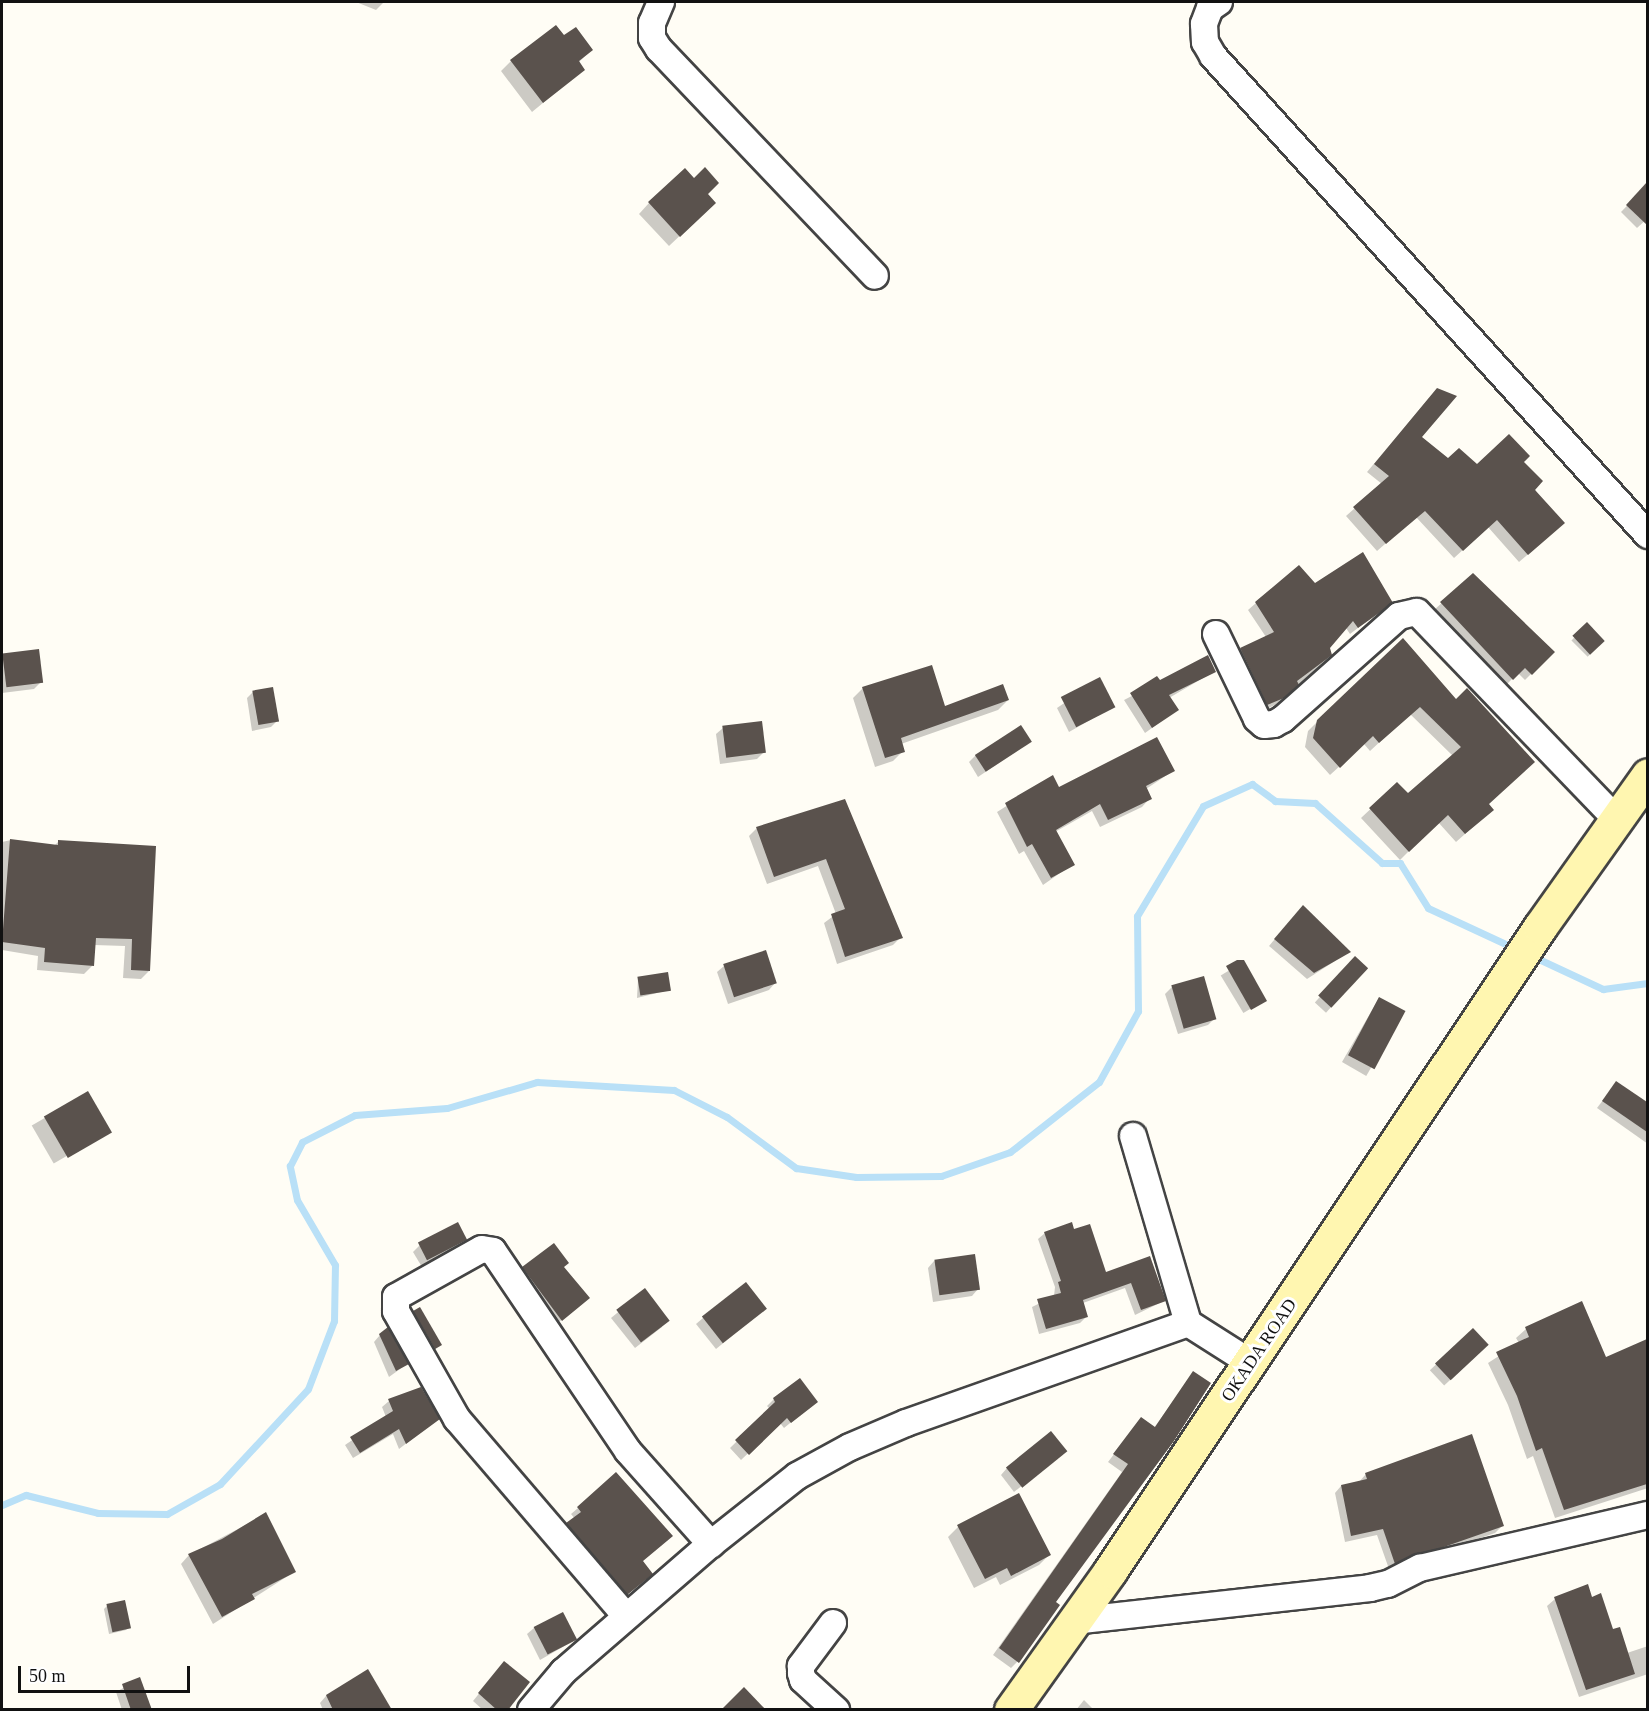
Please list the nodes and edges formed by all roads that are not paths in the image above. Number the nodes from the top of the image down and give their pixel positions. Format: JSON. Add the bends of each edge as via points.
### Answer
{"nodes":[{"id":1,"x":661,"y":2,"type":"edge"},
{"id":2,"x":1219,"y":2,"type":"edge"},
{"id":3,"x":875,"y":276,"type":"dead end"},
{"id":4,"x":1647,"y":535,"type":"edge"},
{"id":5,"x":1216,"y":634,"type":"dead end"},
{"id":6,"x":1647,"y":775,"type":"edge"},
{"id":7,"x":1616,"y":819,"type":"junction"},
{"id":8,"x":1133,"y":1136,"type":"dead end"},
{"id":9,"x":1188,"y":1323,"type":"junction"},
{"id":10,"x":1251,"y":1362,"type":"junction"},
{"id":11,"x":1647,"y":1515,"type":"edge"},
{"id":12,"x":711,"y":1544,"type":"junction"},
{"id":13,"x":626,"y":1616,"type":"junction"},
{"id":14,"x":1073,"y":1622,"type":"junction"},
{"id":15,"x":833,"y":1623,"type":"dead end"},
{"id":16,"x":1017,"y":1707,"type":"edge"},
{"id":17,"x":531,"y":1710,"type":"edge"},
{"id":18,"x":836,"y":1710,"type":"edge"}],
"edges":[{"from":1,"to":3,"type":"street","via":[[652,23],[652,38],[659,49]]},
{"from":2,"to":4,"type":"street","via":[[1210,8],[1204,24],[1205,42],[1213,56]]},
{"from":5,"to":7,"type":"street","via":[[1257,720],[1264,725],[1274,724],[1399,616],[1417,612]]},
{"from":6,"to":7,"type":"street","name":"OKADA ROAD"},
{"from":7,"to":10,"type":"street","name":"OKADA ROAD"},
{"from":8,"to":9,"type":"street"},
{"from":9,"to":10,"type":"street"},
{"from":9,"to":12,"type":"street","via":[[906,1423],[850,1447],[797,1476]]},
{"from":10,"to":14,"type":"street","name":"OKADA ROAD"},
{"from":11,"to":14,"type":"street","via":[[1420,1568],[1370,1588]]},
{"from":12,"to":13,"type":"street"},
{"from":12,"to":13,"type":"street","via":[[628,1451],[493,1251],[482,1249],[396,1297],[396,1311],[457,1419]]},
{"from":13,"to":17,"type":"street","via":[[563,1672]]},
{"from":14,"to":16,"type":"street","name":"OKADA ROAD"},
{"from":15,"to":18,"type":"street","via":[[801,1666],[801,1673],[803,1680]]}]}
